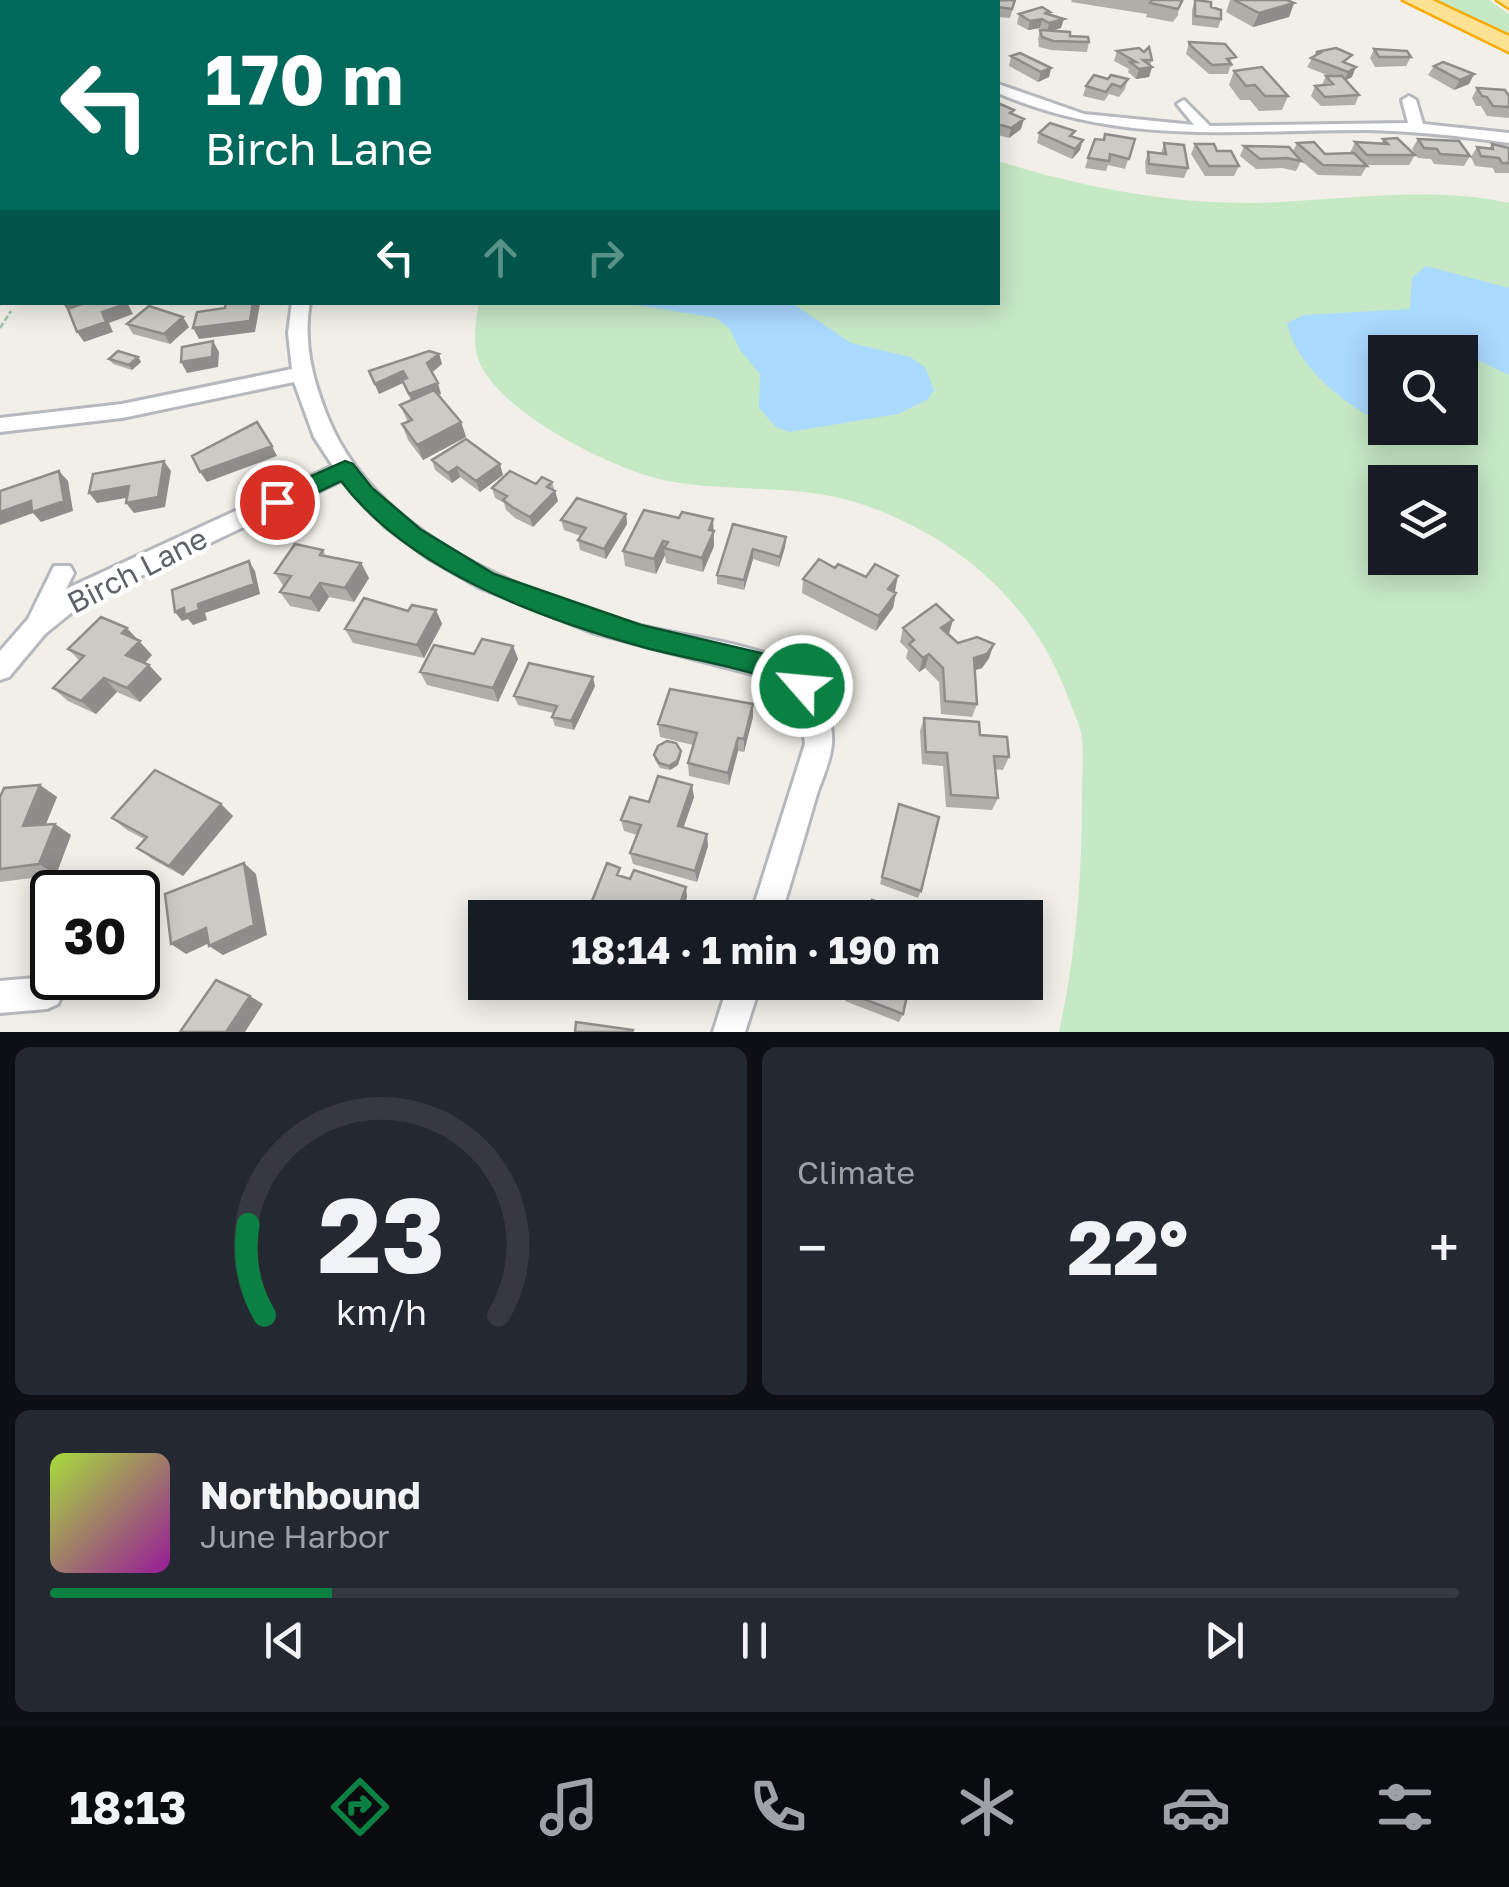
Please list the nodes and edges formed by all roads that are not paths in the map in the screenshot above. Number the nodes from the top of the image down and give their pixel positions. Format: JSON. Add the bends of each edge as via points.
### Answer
{"nodes":[{"id":1,"x":1414,"y":0,"type":"edge"},
{"id":2,"x":1509,"y":45,"type":"edge"},
{"id":3,"x":1000,"y":89,"type":"edge"},
{"id":4,"x":1410,"y":100,"type":"dead end"},
{"id":5,"x":1184,"y":104,"type":"dead end"},
{"id":6,"x":1417,"y":128,"type":"junction"},
{"id":7,"x":1207,"y":131,"type":"junction"},
{"id":8,"x":1509,"y":138,"type":"edge"},
{"id":9,"x":300,"y":305,"type":"edge"},
{"id":10,"x":302,"y":374,"type":"junction"},
{"id":11,"x":0,"y":425,"type":"edge"},
{"id":12,"x":345,"y":470,"type":"junction"},
{"id":13,"x":62,"y":573,"type":"dead end"},
{"id":14,"x":36,"y":628,"type":"junction"},
{"id":15,"x":0,"y":669,"type":"edge"},
{"id":16,"x":771,"y":900,"type":"edge"},
{"id":17,"x":30,"y":995,"type":"edge"},
{"id":18,"x":0,"y":998,"type":"edge"},
{"id":19,"x":739,"y":1000,"type":"edge"},
{"id":20,"x":729,"y":1032,"type":"edge"}],
"edges":[{"from":1,"to":2,"type":"highway"},
{"from":3,"to":7,"type":"street","via":[[1097,122]]},
{"from":4,"to":6,"type":"street"},
{"from":5,"to":7,"type":"street"},
{"from":6,"to":7,"type":"street"},
{"from":6,"to":8,"type":"street"},
{"from":9,"to":10,"type":"street","via":[[296,331]]},
{"from":10,"to":11,"type":"street","via":[[122,411]]},
{"from":10,"to":12,"type":"street","via":[[312,417]]},
{"from":12,"to":14,"type":"street","name":"Birch Lane","via":[[72,597]]},
{"from":12,"to":16,"type":"street","via":[[412,536],[485,581],[641,636],[765,666],[802,686],[817,717],[818,744]]},
{"from":13,"to":14,"type":"street"},
{"from":14,"to":15,"type":"street","name":"Birch Lane"},
{"from":17,"to":18,"type":"street"},
{"from":19,"to":20,"type":"street"}]}
